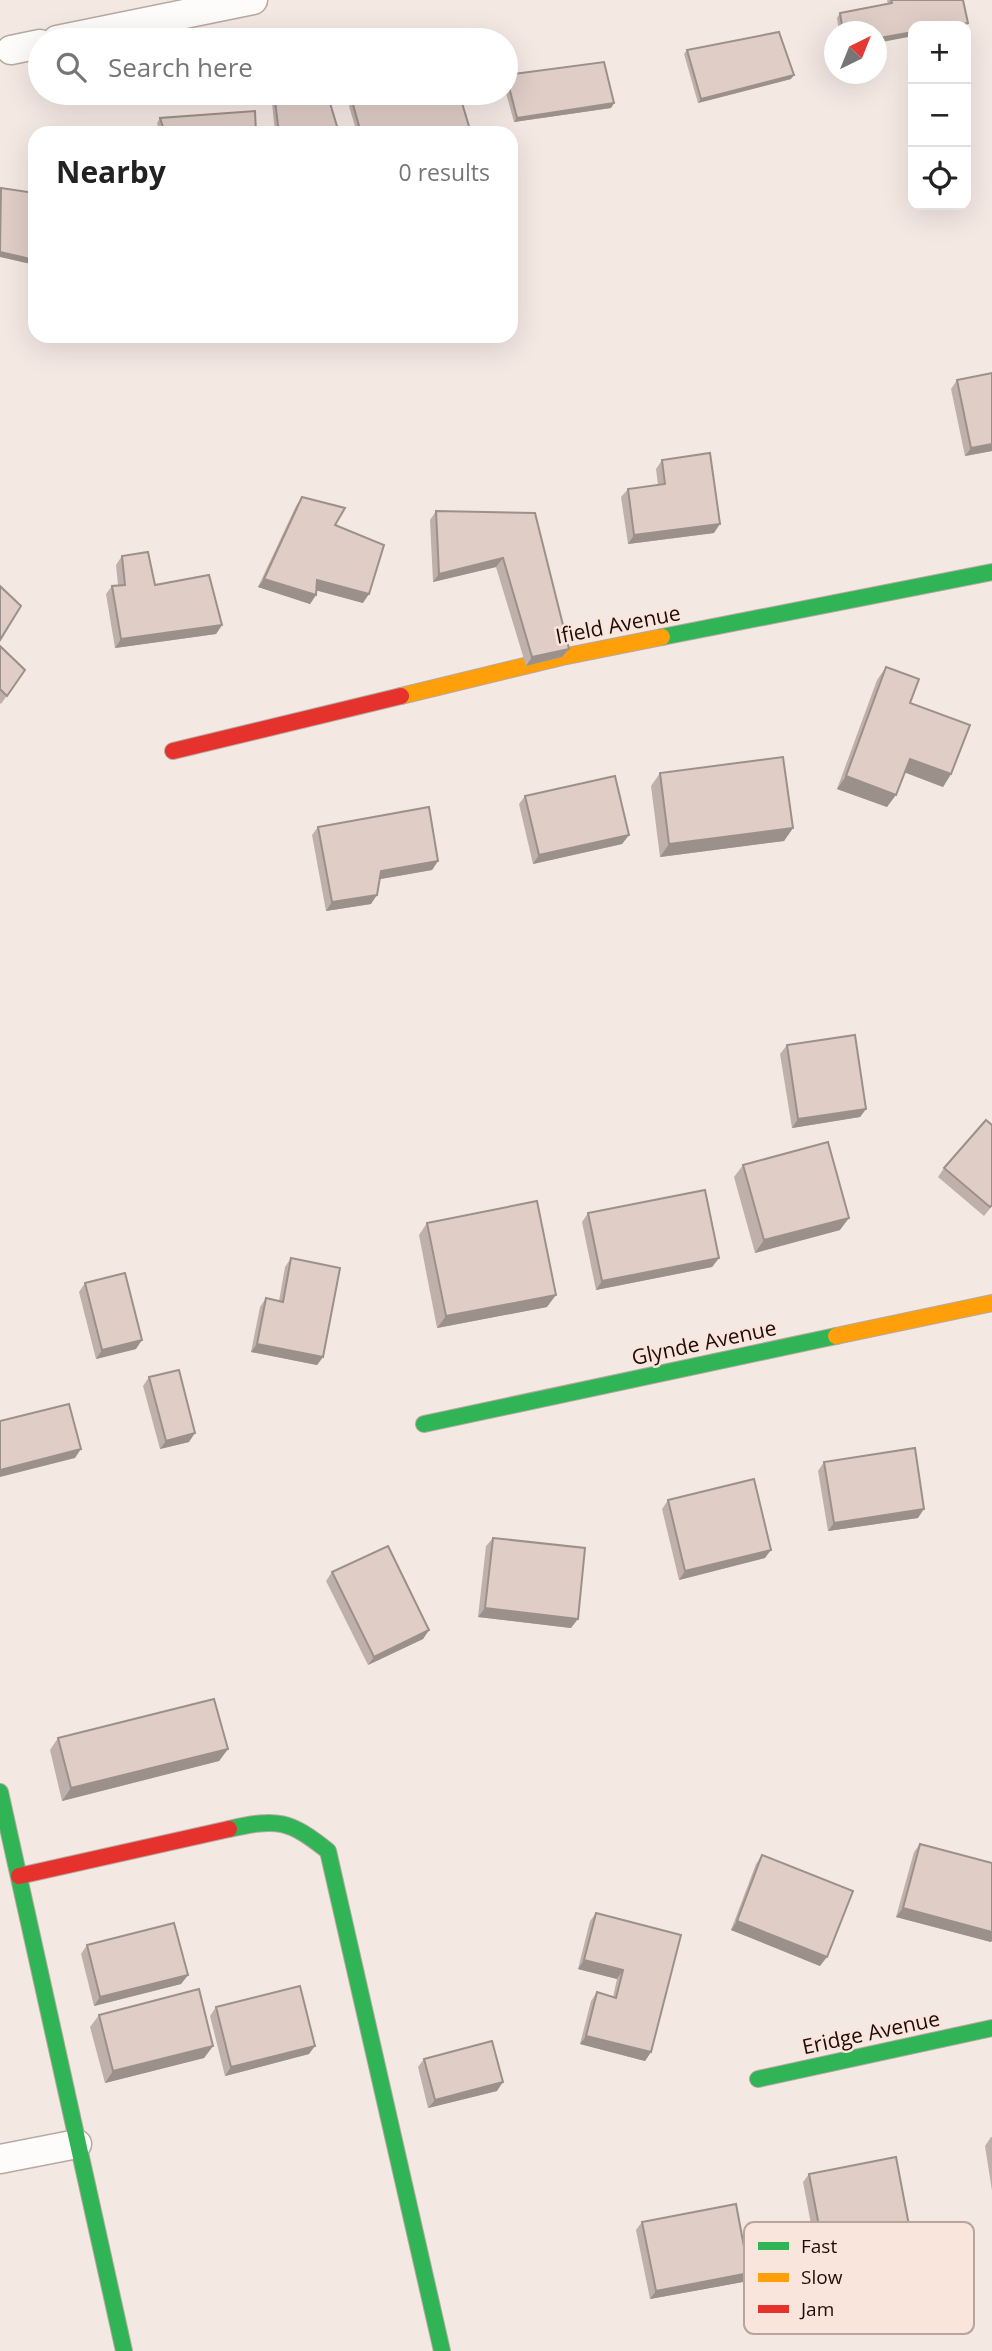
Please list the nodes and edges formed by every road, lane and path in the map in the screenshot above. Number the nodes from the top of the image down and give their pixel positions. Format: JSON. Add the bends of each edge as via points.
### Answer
{"nodes":[{"id":1,"x":253,"y":0,"type":"edge"},
{"id":2,"x":116,"y":28,"type":"edge"},
{"id":3,"x":28,"y":46,"type":"edge"},
{"id":4,"x":11,"y":50,"type":"dead end"},
{"id":5,"x":992,"y":572,"type":"edge"},
{"id":6,"x":173,"y":751,"type":"dead end"},
{"id":7,"x":992,"y":1303,"type":"edge"},
{"id":8,"x":425,"y":1424,"type":"dead end"},
{"id":9,"x":0,"y":1792,"type":"edge"},
{"id":10,"x":19,"y":1876,"type":"junction"},
{"id":11,"x":992,"y":2028,"type":"edge"},
{"id":12,"x":758,"y":2079,"type":"dead end"},
{"id":13,"x":77,"y":2144,"type":"junction"},
{"id":14,"x":0,"y":2160,"type":"edge"},
{"id":15,"x":124,"y":2351,"type":"edge"},
{"id":16,"x":442,"y":2351,"type":"edge"}],
"edges":[{"from":1,"to":2,"type":"street"},
{"from":3,"to":4,"type":"street"},
{"from":5,"to":6,"type":"street","name":"Ifield Avenue","via":[[562,657]]},
{"from":7,"to":8,"type":"street","name":"Glynde Avenue"},
{"from":9,"to":10,"type":"street"},
{"from":10,"to":13,"type":"street"},
{"from":10,"to":16,"type":"street","via":[[265,1821],[299,1828],[328,1851]]},
{"from":11,"to":12,"type":"street","name":"Eridge Avenue"},
{"from":13,"to":14,"type":"street"},
{"from":13,"to":15,"type":"street"}]}
